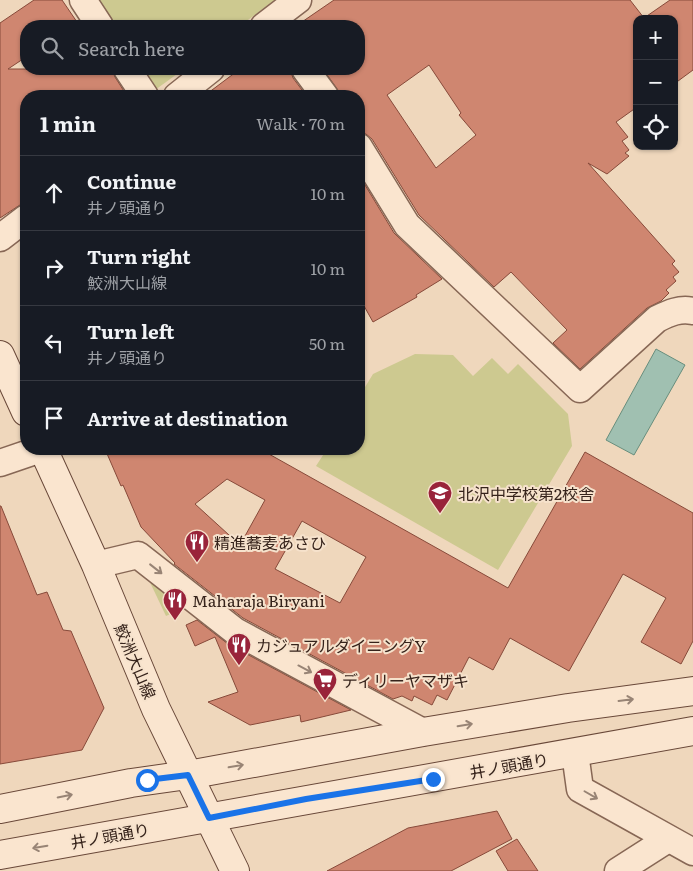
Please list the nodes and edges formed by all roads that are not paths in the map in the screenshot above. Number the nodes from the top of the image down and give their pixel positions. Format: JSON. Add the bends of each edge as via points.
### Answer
{"nodes":[{"id":1,"x":83,"y":0,"type":"edge"},
{"id":2,"x":298,"y":0,"type":"edge"},
{"id":3,"x":96,"y":20,"type":"edge"},
{"id":4,"x":275,"y":20,"type":"edge"},
{"id":5,"x":131,"y":75,"type":"edge"},
{"id":6,"x":203,"y":75,"type":"edge"},
{"id":7,"x":309,"y":75,"type":"edge"},
{"id":8,"x":141,"y":90,"type":"edge"},
{"id":9,"x":185,"y":90,"type":"edge"},
{"id":10,"x":321,"y":90,"type":"edge"},
{"id":11,"x":365,"y":157,"type":"edge"},
{"id":12,"x":20,"y":223,"type":"edge"},
{"id":13,"x":0,"y":238,"type":"edge"},
{"id":14,"x":693,"y":311,"type":"edge"},
{"id":15,"x":0,"y":355,"type":"edge"},
{"id":16,"x":20,"y":399,"type":"edge"},
{"id":17,"x":24,"y":455,"type":"edge"},
{"id":18,"x":45,"y":455,"type":"edge"},
{"id":19,"x":0,"y":463,"type":"edge"},
{"id":20,"x":96,"y":565,"type":"junction"},
{"id":21,"x":693,"y":691,"type":"edge"},
{"id":22,"x":693,"y":731,"type":"edge"},
{"id":23,"x":423,"y":732,"type":"junction"},
{"id":24,"x":575,"y":753,"type":"junction"},
{"id":25,"x":188,"y":775,"type":"junction"},
{"id":26,"x":0,"y":809,"type":"edge"},
{"id":27,"x":209,"y":818,"type":"junction"},
{"id":28,"x":668,"y":838,"type":"junction"},
{"id":29,"x":693,"y":852,"type":"edge"},
{"id":30,"x":0,"y":854,"type":"edge"},
{"id":31,"x":234,"y":870,"type":"edge"},
{"id":32,"x":618,"y":871,"type":"edge"}],
"edges":[{"from":1,"to":3,"type":"street"},
{"from":2,"to":4,"type":"street"},
{"from":5,"to":8,"type":"street"},
{"from":6,"to":9,"type":"street"},
{"from":7,"to":10,"type":"street"},
{"from":11,"to":14,"type":"street","via":[[407,225],[580,389],[657,320],[670,312]]},
{"from":12,"to":13,"type":"street"},
{"from":15,"to":16,"type":"main road"},
{"from":17,"to":19,"type":"street"},
{"from":18,"to":20,"type":"main road","name":"鮫洲大山線"},
{"from":20,"to":23,"type":"street","one_way":true,"via":[[138,554],[235,631]]},
{"from":20,"to":25,"type":"main road","name":"鮫洲大山線","via":[[156,709]]},
{"from":23,"to":21,"type":"main road","one_way":true},
{"from":22,"to":24,"type":"main road","name":"井ノ頭通り"},
{"from":25,"to":23,"type":"main road","one_way":true},
{"from":24,"to":27,"type":"main road","name":"井ノ頭通り"},
{"from":24,"to":28,"type":"street","one_way":true,"via":[[580,789]]},
{"from":26,"to":25,"type":"main road","one_way":true},
{"from":25,"to":27,"type":"main road","name":"鮫洲大山線"},
{"from":27,"to":30,"type":"main road","name":"井ノ頭通り","one_way":true},
{"from":27,"to":31,"type":"main road","name":"鮫洲大山線"},
{"from":28,"to":29,"type":"street"},
{"from":28,"to":32,"type":"street"}]}
